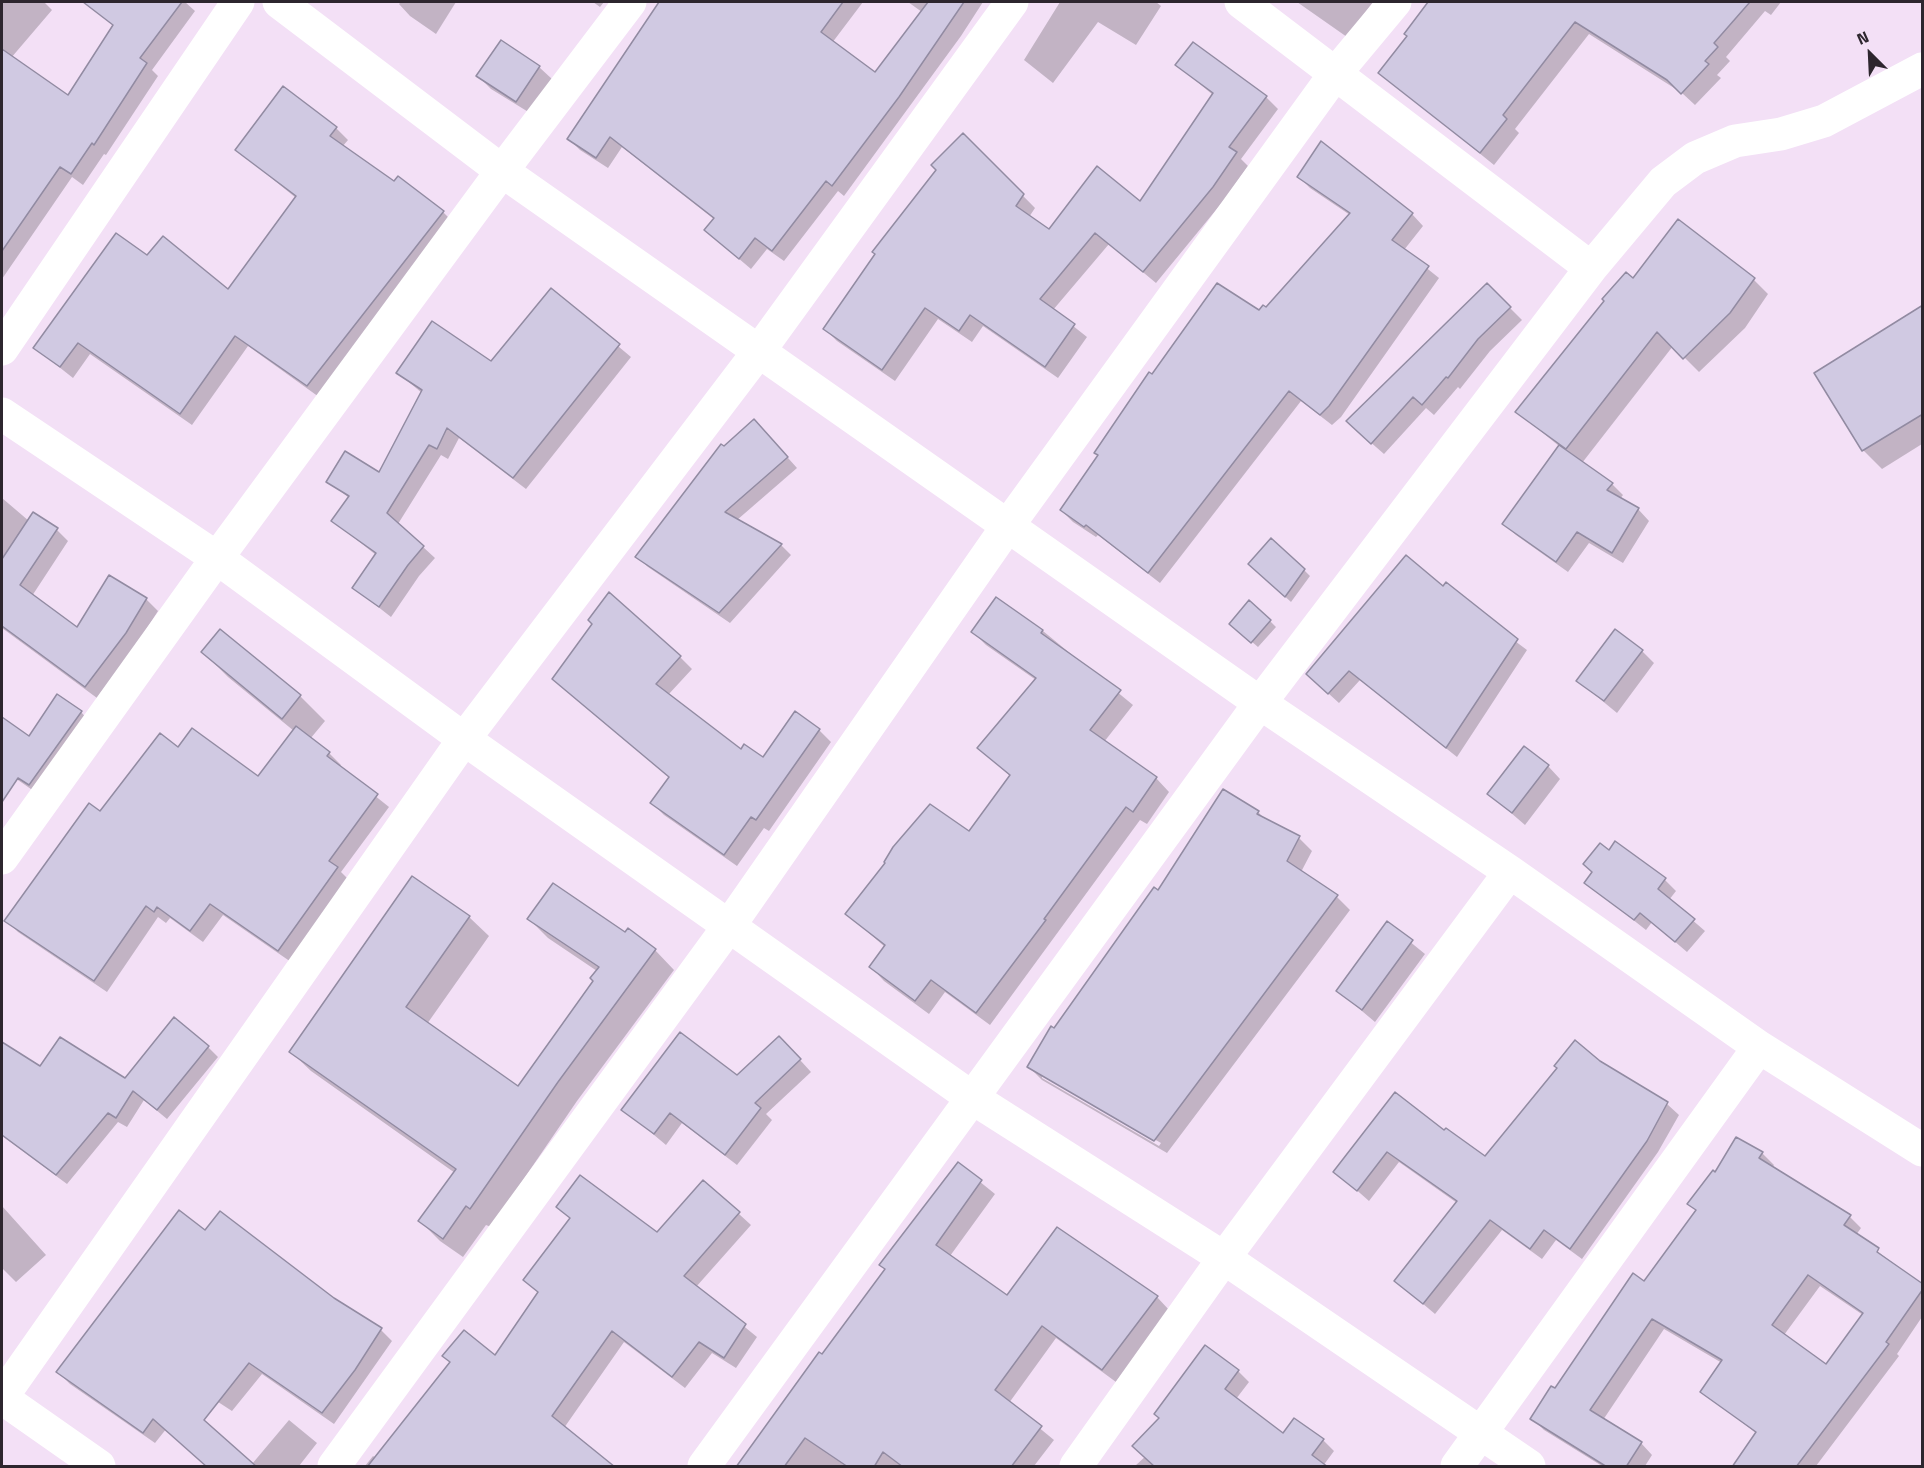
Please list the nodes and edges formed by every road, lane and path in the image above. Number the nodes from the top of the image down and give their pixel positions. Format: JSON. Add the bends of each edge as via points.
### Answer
{"nodes":[{"id":1,"x":238,"y":2,"type":"edge"},
{"id":2,"x":279,"y":2,"type":"edge"},
{"id":3,"x":630,"y":2,"type":"edge"},
{"id":4,"x":1012,"y":2,"type":"edge"},
{"id":5,"x":1241,"y":2,"type":"edge"},
{"id":6,"x":1395,"y":2,"type":"edge"},
{"id":7,"x":1923,"y":69,"type":"edge"},
{"id":8,"x":1335,"y":74,"type":"junction"},
{"id":9,"x":502,"y":171,"type":"junction"},
{"id":10,"x":1591,"y":267,"type":"junction"},
{"id":11,"x":2,"y":349,"type":"edge"},
{"id":12,"x":759,"y":351,"type":"junction"},
{"id":13,"x":2,"y":414,"type":"edge"},
{"id":14,"x":1009,"y":524,"type":"junction"},
{"id":15,"x":217,"y":558,"type":"junction"},
{"id":16,"x":1260,"y":703,"type":"junction"},
{"id":17,"x":464,"y":740,"type":"junction"},
{"id":18,"x":2,"y":858,"type":"edge"},
{"id":19,"x":1510,"y":872,"type":"junction"},
{"id":20,"x":729,"y":926,"type":"junction"},
{"id":21,"x":1759,"y":1047,"type":"junction"},
{"id":22,"x":971,"y":1097,"type":"junction"},
{"id":23,"x":1923,"y":1150,"type":"edge"},
{"id":24,"x":1224,"y":1258,"type":"junction"},
{"id":25,"x":2,"y":1397,"type":"edge"},
{"id":26,"x":1480,"y":1434,"type":"junction"},
{"id":27,"x":99,"y":1467,"type":"edge"},
{"id":28,"x":334,"y":1467,"type":"edge"},
{"id":29,"x":704,"y":1467,"type":"edge"},
{"id":30,"x":1076,"y":1467,"type":"edge"},
{"id":31,"x":1456,"y":1467,"type":"edge"},
{"id":32,"x":1529,"y":1467,"type":"edge"}],
"edges":[{"from":1,"to":11,"type":"street"},
{"from":2,"to":9,"type":"street"},
{"from":3,"to":9,"type":"street"},
{"from":4,"to":12,"type":"street"},
{"from":5,"to":8,"type":"street"},
{"from":6,"to":8,"type":"street"},
{"from":7,"to":10,"type":"street","via":[[1824,121],[1781,134],[1735,141],[1695,158],[1663,182]]},
{"from":8,"to":10,"type":"street"},
{"from":8,"to":14,"type":"street"},
{"from":9,"to":12,"type":"street"},
{"from":9,"to":15,"type":"street"},
{"from":10,"to":16,"type":"street"},
{"from":12,"to":14,"type":"street"},
{"from":12,"to":17,"type":"street"},
{"from":13,"to":15,"type":"street"},
{"from":14,"to":16,"type":"street"},
{"from":14,"to":20,"type":"street"},
{"from":15,"to":17,"type":"street"},
{"from":15,"to":18,"type":"street"},
{"from":16,"to":19,"type":"street"},
{"from":16,"to":22,"type":"street"},
{"from":17,"to":20,"type":"street"},
{"from":17,"to":25,"type":"street"},
{"from":19,"to":21,"type":"street"},
{"from":19,"to":24,"type":"street"},
{"from":20,"to":22,"type":"street"},
{"from":20,"to":28,"type":"street"},
{"from":21,"to":23,"type":"street"},
{"from":21,"to":26,"type":"street"},
{"from":22,"to":24,"type":"street"},
{"from":22,"to":29,"type":"street"},
{"from":24,"to":26,"type":"street"},
{"from":24,"to":30,"type":"street"},
{"from":25,"to":27,"type":"street"},
{"from":26,"to":31,"type":"street"},
{"from":26,"to":32,"type":"street"}]}
